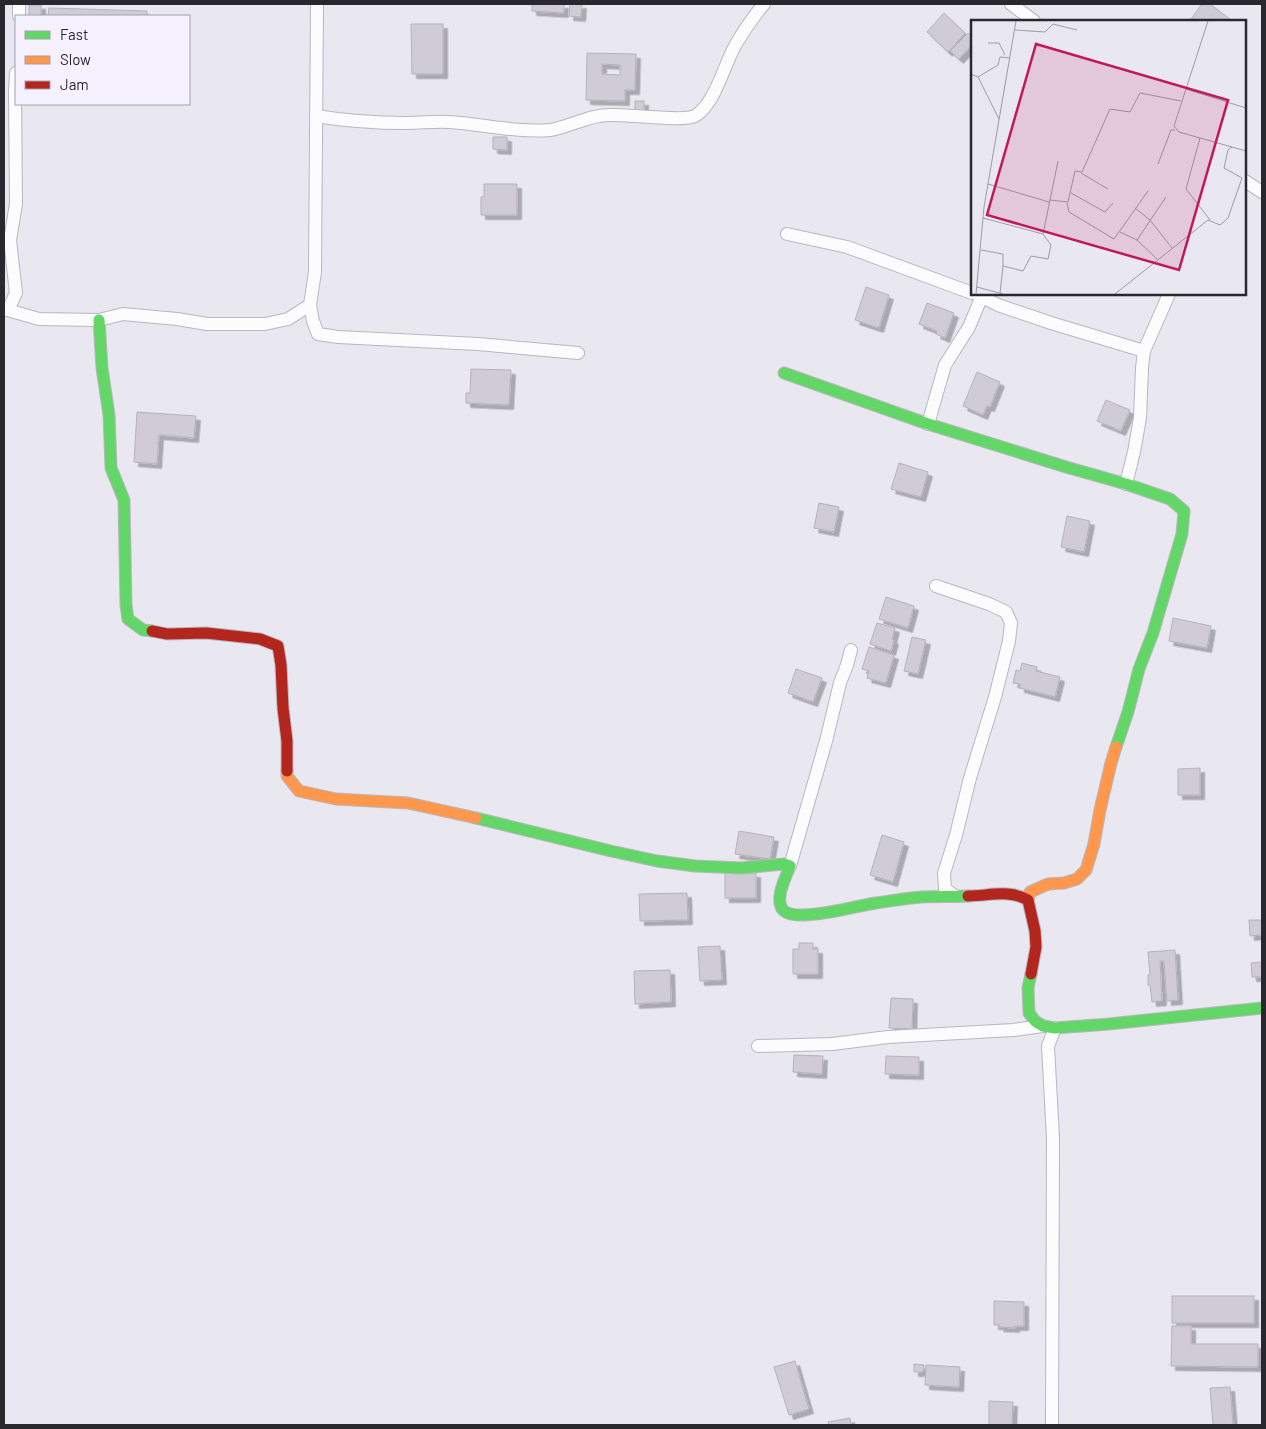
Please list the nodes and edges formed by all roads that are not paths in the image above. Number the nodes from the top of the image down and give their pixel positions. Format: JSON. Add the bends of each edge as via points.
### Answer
{"nodes":[{"id":1,"x":317,"y":4,"type":"edge"},
{"id":2,"x":764,"y":4,"type":"edge"},
{"id":3,"x":1011,"y":4,"type":"edge"},
{"id":4,"x":1033,"y":20,"type":"edge"},
{"id":5,"x":15,"y":105,"type":"edge"},
{"id":6,"x":316,"y":116,"type":"junction"},
{"id":7,"x":1246,"y":182,"type":"edge"},
{"id":8,"x":1262,"y":192,"type":"edge"},
{"id":9,"x":787,"y":234,"type":"dead end"},
{"id":10,"x":971,"y":291,"type":"edge"},
{"id":11,"x":979,"y":295,"type":"edge"},
{"id":12,"x":981,"y":295,"type":"edge"},
{"id":13,"x":1169,"y":295,"type":"edge"},
{"id":14,"x":310,"y":304,"type":"junction"},
{"id":15,"x":6,"y":310,"type":"edge"},
{"id":16,"x":99,"y":320,"type":"junction"},
{"id":17,"x":1144,"y":351,"type":"junction"},
{"id":18,"x":578,"y":353,"type":"dead end"},
{"id":19,"x":784,"y":372,"type":"dead end"},
{"id":20,"x":928,"y":424,"type":"junction"},
{"id":21,"x":1126,"y":484,"type":"junction"},
{"id":22,"x":936,"y":586,"type":"dead end"},
{"id":23,"x":851,"y":650,"type":"dead end"},
{"id":24,"x":790,"y":866,"type":"junction"},
{"id":25,"x":955,"y":896,"type":"junction"},
{"id":26,"x":1028,"y":900,"type":"junction"},
{"id":27,"x":1262,"y":1008,"type":"edge"},
{"id":28,"x":1049,"y":1027,"type":"junction"},
{"id":29,"x":758,"y":1046,"type":"dead end"},
{"id":30,"x":1052,"y":1425,"type":"edge"}],
"edges":[{"from":1,"to":6,"type":"street"},
{"from":2,"to":6,"type":"street","via":[[737,42],[705,107],[694,116],[594,116],[550,130]]},
{"from":3,"to":4,"type":"street"},
{"from":5,"to":15,"type":"street","via":[[16,204],[10,240],[16,293]]},
{"from":6,"to":14,"type":"street","via":[[315,272]]},
{"from":7,"to":8,"type":"street"},
{"from":9,"to":10,"type":"street","via":[[847,247]]},
{"from":11,"to":20,"type":"street","via":[[969,327],[945,365]]},
{"from":12,"to":17,"type":"street","via":[[1051,323]]},
{"from":13,"to":17,"type":"street"},
{"from":14,"to":16,"type":"street","via":[[288,319],[265,324],[208,324],[123,314]]},
{"from":14,"to":18,"type":"street","via":[[318,334],[338,338],[478,344]]},
{"from":15,"to":16,"type":"street","via":[[39,320]]},
{"from":16,"to":24,"type":"street","via":[[111,468],[124,500],[128,619],[143,630],[260,639],[278,646],[287,776],[299,791],[336,799],[417,804],[658,861],[741,868]]},
{"from":17,"to":21,"type":"street","via":[[1140,418]]},
{"from":19,"to":20,"type":"street"},
{"from":20,"to":21,"type":"street"},
{"from":21,"to":26,"type":"street","via":[[1170,499],[1184,512],[1182,534],[1111,763],[1086,870],[1078,879],[1048,884],[1030,892]]},
{"from":22,"to":25,"type":"street","via":[[1006,612],[1011,623],[995,697],[944,873],[946,889]]},
{"from":23,"to":24,"type":"street"},
{"from":24,"to":25,"type":"street","via":[[780,902],[790,914]]},
{"from":25,"to":26,"type":"street","via":[[1005,893],[1020,894]]},
{"from":26,"to":28,"type":"street","via":[[1036,947],[1028,988],[1029,1013],[1035,1021]]},
{"from":27,"to":28,"type":"street"},
{"from":28,"to":29,"type":"street","via":[[888,1037],[832,1044]]},
{"from":28,"to":30,"type":"street","via":[[1053,1138]]}]}
